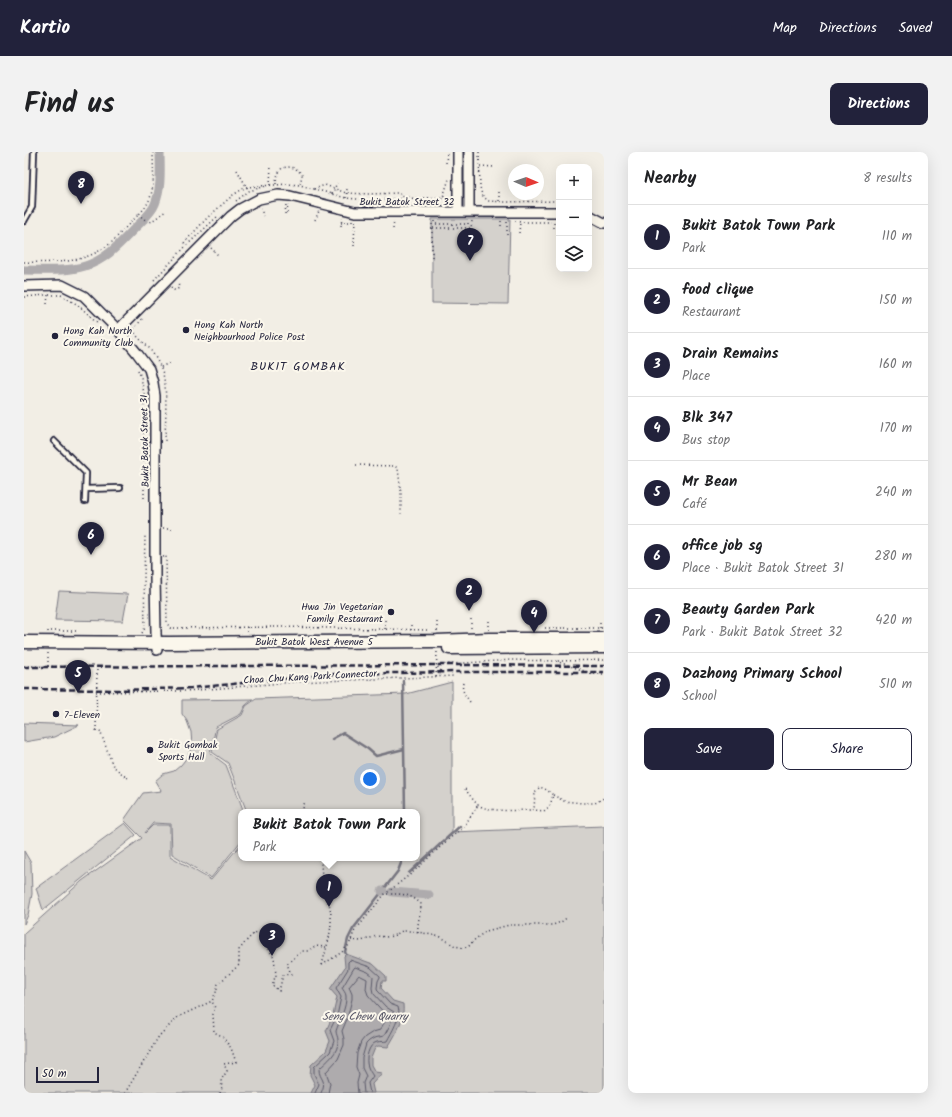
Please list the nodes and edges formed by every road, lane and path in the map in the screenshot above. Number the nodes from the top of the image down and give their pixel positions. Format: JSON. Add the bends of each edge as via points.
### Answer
{"nodes":[{"id":1,"x":34,"y":152,"type":"edge"},
{"id":2,"x":153,"y":152,"type":"edge"},
{"id":3,"x":447,"y":152,"type":"edge"},
{"id":4,"x":458,"y":152,"type":"edge"},
{"id":5,"x":469,"y":152,"type":"edge"},
{"id":6,"x":479,"y":152,"type":"edge"},
{"id":7,"x":446,"y":163,"type":"dead end"},
{"id":8,"x":458,"y":164,"type":"junction"},
{"id":9,"x":469,"y":164,"type":"junction"},
{"id":10,"x":271,"y":165,"type":"dead end"},
{"id":11,"x":479,"y":166,"type":"junction"},
{"id":12,"x":494,"y":167,"type":"dead end"},
{"id":13,"x":237,"y":170,"type":"dead end"},
{"id":14,"x":451,"y":174,"type":"dead end"},
{"id":15,"x":337,"y":183,"type":"dead end"},
{"id":16,"x":276,"y":184,"type":"junction"},
{"id":17,"x":270,"y":185,"type":"junction"},
{"id":18,"x":300,"y":185,"type":"junction"},
{"id":19,"x":246,"y":187,"type":"junction"},
{"id":20,"x":314,"y":189,"type":"junction"},
{"id":21,"x":334,"y":189,"type":"junction"},
{"id":22,"x":347,"y":189,"type":"dead end"},
{"id":23,"x":248,"y":191,"type":"dead end"},
{"id":24,"x":499,"y":192,"type":"dead end"},
{"id":25,"x":346,"y":193,"type":"junction"},
{"id":26,"x":332,"y":194,"type":"junction"},
{"id":27,"x":408,"y":195,"type":"dead end"},
{"id":28,"x":443,"y":197,"type":"junction"},
{"id":29,"x":454,"y":197,"type":"dead end"},
{"id":30,"x":346,"y":198,"type":"junction"},
{"id":31,"x":405,"y":198,"type":"junction"},
{"id":32,"x":409,"y":198,"type":"junction"},
{"id":33,"x":288,"y":200,"type":"dead end"},
{"id":34,"x":499,"y":201,"type":"junction"},
{"id":35,"x":556,"y":201,"type":"edge"},
{"id":36,"x":260,"y":205,"type":"dead end"},
{"id":37,"x":286,"y":206,"type":"dead end"},
{"id":38,"x":319,"y":210,"type":"dead end"},
{"id":39,"x":166,"y":211,"type":"dead end"},
{"id":40,"x":458,"y":212,"type":"junction"},
{"id":41,"x":556,"y":212,"type":"edge"},
{"id":42,"x":138,"y":214,"type":"junction"},
{"id":43,"x":468,"y":214,"type":"junction"},
{"id":44,"x":263,"y":216,"type":"dead end"},
{"id":45,"x":592,"y":216,"type":"edge"},
{"id":46,"x":435,"y":217,"type":"dead end"},
{"id":47,"x":207,"y":218,"type":"junction"},
{"id":48,"x":348,"y":218,"type":"dead end"},
{"id":49,"x":352,"y":218,"type":"dead end"},
{"id":50,"x":507,"y":219,"type":"dead end"},
{"id":51,"x":315,"y":220,"type":"dead end"},
{"id":52,"x":355,"y":220,"type":"dead end"},
{"id":53,"x":24,"y":221,"type":"edge"},
{"id":54,"x":211,"y":221,"type":"dead end"},
{"id":55,"x":472,"y":221,"type":"dead end"},
{"id":56,"x":501,"y":221,"type":"dead end"},
{"id":57,"x":554,"y":221,"type":"dead end"},
{"id":58,"x":394,"y":222,"type":"dead end"},
{"id":59,"x":520,"y":222,"type":"dead end"},
{"id":60,"x":342,"y":223,"type":"junction"},
{"id":61,"x":433,"y":223,"type":"junction"},
{"id":62,"x":604,"y":223,"type":"edge"},
{"id":63,"x":451,"y":224,"type":"junction"},
{"id":64,"x":468,"y":224,"type":"junction"},
{"id":65,"x":472,"y":224,"type":"junction"},
{"id":66,"x":341,"y":226,"type":"dead end"},
{"id":67,"x":432,"y":228,"type":"junction"},
{"id":68,"x":451,"y":228,"type":"junction"},
{"id":69,"x":554,"y":228,"type":"dead end"},
{"id":70,"x":501,"y":229,"type":"dead end"},
{"id":71,"x":393,"y":230,"type":"dead end"},
{"id":72,"x":519,"y":233,"type":"dead end"},
{"id":73,"x":507,"y":235,"type":"dead end"},
{"id":74,"x":184,"y":243,"type":"dead end"},
{"id":75,"x":209,"y":246,"type":"dead end"},
{"id":76,"x":354,"y":246,"type":"dead end"},
{"id":77,"x":219,"y":256,"type":"dead end"},
{"id":78,"x":432,"y":257,"type":"dead end"},
{"id":79,"x":24,"y":262,"type":"edge"},
{"id":80,"x":178,"y":280,"type":"dead end"},
{"id":81,"x":24,"y":286,"type":"edge"},
{"id":82,"x":172,"y":288,"type":"dead end"},
{"id":83,"x":48,"y":295,"type":"junction"},
{"id":84,"x":24,"y":297,"type":"edge"},
{"id":85,"x":46,"y":304,"type":"dead end"},
{"id":86,"x":102,"y":327,"type":"dead end"},
{"id":87,"x":134,"y":328,"type":"dead end"},
{"id":88,"x":118,"y":330,"type":"junction"},
{"id":89,"x":169,"y":363,"type":"dead end"},
{"id":90,"x":137,"y":366,"type":"dead end"},
{"id":91,"x":161,"y":367,"type":"junction"},
{"id":92,"x":166,"y":410,"type":"junction"},
{"id":93,"x":170,"y":410,"type":"dead end"},
{"id":94,"x":54,"y":441,"type":"dead end"},
{"id":95,"x":165,"y":443,"type":"dead end"},
{"id":96,"x":356,"y":464,"type":"dead end"},
{"id":97,"x":120,"y":488,"type":"dead end"},
{"id":98,"x":86,"y":489,"type":"junction"},
{"id":99,"x":144,"y":500,"type":"dead end"},
{"id":100,"x":85,"y":501,"type":"dead end"},
{"id":101,"x":401,"y":514,"type":"dead end"},
{"id":102,"x":165,"y":529,"type":"dead end"},
{"id":103,"x":173,"y":529,"type":"dead end"},
{"id":104,"x":144,"y":536,"type":"dead end"},
{"id":105,"x":166,"y":556,"type":"dead end"},
{"id":106,"x":385,"y":618,"type":"dead end"},
{"id":107,"x":471,"y":619,"type":"dead end"},
{"id":108,"x":489,"y":620,"type":"dead end"},
{"id":109,"x":437,"y":621,"type":"dead end"},
{"id":110,"x":411,"y":622,"type":"dead end"},
{"id":111,"x":600,"y":622,"type":"dead end"},
{"id":112,"x":247,"y":624,"type":"dead end"},
{"id":113,"x":247,"y":627,"type":"junction"},
{"id":114,"x":471,"y":627,"type":"dead end"},
{"id":115,"x":170,"y":628,"type":"junction"},
{"id":116,"x":489,"y":628,"type":"dead end"},
{"id":117,"x":579,"y":628,"type":"dead end"},
{"id":118,"x":604,"y":628,"type":"edge"},
{"id":119,"x":385,"y":629,"type":"junction"},
{"id":120,"x":411,"y":630,"type":"junction"},
{"id":121,"x":430,"y":630,"type":"dead end"},
{"id":122,"x":437,"y":630,"type":"dead end"},
{"id":123,"x":48,"y":631,"type":"dead end"},
{"id":124,"x":81,"y":632,"type":"dead end"},
{"id":125,"x":138,"y":633,"type":"dead end"},
{"id":126,"x":169,"y":633,"type":"dead end"},
{"id":127,"x":602,"y":633,"type":"edge"},
{"id":128,"x":24,"y":642,"type":"edge"},
{"id":129,"x":156,"y":646,"type":"junction"},
{"id":130,"x":604,"y":647,"type":"edge"},
{"id":131,"x":24,"y":650,"type":"edge"},
{"id":132,"x":604,"y":660,"type":"edge"},
{"id":133,"x":556,"y":661,"type":"junction"},
{"id":134,"x":436,"y":665,"type":"junction"},
{"id":135,"x":24,"y":666,"type":"edge"},
{"id":136,"x":71,"y":667,"type":"junction"},
{"id":137,"x":71,"y":672,"type":"dead end"},
{"id":138,"x":604,"y":674,"type":"edge"},
{"id":139,"x":436,"y":676,"type":"junction"},
{"id":140,"x":455,"y":676,"type":"dead end"},
{"id":141,"x":463,"y":683,"type":"dead end"},
{"id":142,"x":96,"y":692,"type":"junction"},
{"id":143,"x":470,"y":702,"type":"dead end"},
{"id":144,"x":128,"y":777,"type":"dead end"},
{"id":145,"x":465,"y":789,"type":"dead end"},
{"id":146,"x":553,"y":795,"type":"junction"},
{"id":147,"x":604,"y":798,"type":"edge"},
{"id":148,"x":305,"y":801,"type":"dead end"},
{"id":149,"x":478,"y":805,"type":"junction"},
{"id":150,"x":303,"y":809,"type":"edge"},
{"id":151,"x":534,"y":810,"type":"junction"},
{"id":152,"x":323,"y":861,"type":"edge"},
{"id":153,"x":386,"y":894,"type":"junction"},
{"id":154,"x":568,"y":918,"type":"dead end"},
{"id":155,"x":418,"y":932,"type":"junction"},
{"id":156,"x":351,"y":940,"type":"junction"},
{"id":157,"x":326,"y":947,"type":"junction"},
{"id":158,"x":212,"y":1001,"type":"junction"},
{"id":159,"x":125,"y":1093,"type":"edge"},
{"id":160,"x":220,"y":1093,"type":"edge"}],
"edges":[{"from":1,"to":53,"type":"lane","via":[[32,207]]},
{"from":2,"to":42,"type":"path","via":[[150,197]]},
{"from":3,"to":7,"type":"path"},
{"from":4,"to":8,"type":"street"},
{"from":5,"to":9,"type":"street"},
{"from":6,"to":11,"type":"path"},
{"from":8,"to":9,"type":"lane"},
{"from":8,"to":40,"type":"street"},
{"from":9,"to":43,"type":"street"},
{"from":10,"to":17,"type":"path"},
{"from":11,"to":12,"type":"path"},
{"from":11,"to":34,"type":"path","via":[[482,195],[488,201]]},
{"from":13,"to":19,"type":"path"},
{"from":14,"to":28,"type":"path"},
{"from":15,"to":21,"type":"path"},
{"from":16,"to":17,"type":"path"},
{"from":16,"to":18,"type":"path"},
{"from":16,"to":18,"type":"path","via":[[276,178],[282,168],[293,167],[302,175]]},
{"from":17,"to":19,"type":"path"},
{"from":18,"to":20,"type":"path"},
{"from":19,"to":23,"type":"path"},
{"from":19,"to":47,"type":"path"},
{"from":20,"to":21,"type":"path","via":[[325,185]]},
{"from":20,"to":26,"type":"path"},
{"from":21,"to":25,"type":"path"},
{"from":21,"to":26,"type":"path"},
{"from":22,"to":25,"type":"path"},
{"from":24,"to":34,"type":"path"},
{"from":25,"to":30,"type":"path"},
{"from":25,"to":31,"type":"path","via":[[399,193]]},
{"from":26,"to":30,"type":"path"},
{"from":27,"to":32,"type":"path"},
{"from":28,"to":29,"type":"path"},
{"from":28,"to":32,"type":"path"},
{"from":30,"to":31,"type":"path"},
{"from":31,"to":32,"type":"path"},
{"from":33,"to":37,"type":"path","via":[[286,214]]},
{"from":34,"to":35,"type":"path"},
{"from":36,"to":44,"type":"path"},
{"from":38,"to":51,"type":"path"},
{"from":39,"to":42,"type":"path","via":[[149,224]]},
{"from":40,"to":43,"type":"street","name":"Bukit Batok Street 32"},
{"from":40,"to":88,"type":"street","name":"Bukit Batok Street 32","via":[[355,212],[290,196],[278,195],[259,199],[231,216]]},
{"from":41,"to":43,"type":"street","name":"Bukit Batok Street 32"},
{"from":42,"to":79,"type":"path","via":[[111,242],[82,259],[66,262]]},
{"from":43,"to":64,"type":"path"},
{"from":45,"to":62,"type":"street"},
{"from":46,"to":61,"type":"path"},
{"from":47,"to":54,"type":"path"},
{"from":47,"to":74,"type":"path"},
{"from":48,"to":49,"type":"path"},
{"from":50,"to":73,"type":"path"},
{"from":52,"to":76,"type":"path"},
{"from":55,"to":65,"type":"path"},
{"from":56,"to":70,"type":"path"},
{"from":57,"to":69,"type":"path"},
{"from":58,"to":71,"type":"path"},
{"from":59,"to":72,"type":"path"},
{"from":60,"to":60,"type":"path","via":[[343,218],[352,220],[352,222]]},
{"from":60,"to":66,"type":"path"},
{"from":61,"to":63,"type":"path"},
{"from":61,"to":67,"type":"path"},
{"from":63,"to":64,"type":"path"},
{"from":63,"to":68,"type":"path"},
{"from":64,"to":65,"type":"path"},
{"from":65,"to":68,"type":"path","via":[[471,228]]},
{"from":67,"to":68,"type":"path"},
{"from":67,"to":78,"type":"path"},
{"from":75,"to":77,"type":"path"},
{"from":80,"to":82,"type":"path","via":[[179,288]]},
{"from":81,"to":88,"type":"street","name":"Bukit Batok Street 31","via":[[62,285],[84,296]]},
{"from":83,"to":84,"type":"path"},
{"from":83,"to":85,"type":"path"},
{"from":83,"to":86,"type":"path","via":[[60,295],[78,305]]},
{"from":87,"to":91,"type":"path","via":[[135,333],[150,349]]},
{"from":88,"to":129,"type":"street","name":"Bukit Batok Street 31","via":[[149,369],[155,396]]},
{"from":89,"to":91,"type":"path"},
{"from":90,"to":99,"type":"path","via":[[144,394]]},
{"from":91,"to":92,"type":"path"},
{"from":92,"to":93,"type":"path"},
{"from":92,"to":95,"type":"path"},
{"from":94,"to":98,"type":"lane","via":[[86,473]]},
{"from":96,"to":101,"type":"path","via":[[395,466],[398,469]]},
{"from":97,"to":98,"type":"lane"},
{"from":98,"to":100,"type":"lane"},
{"from":102,"to":103,"type":"path"},
{"from":104,"to":125,"type":"path","via":[[145,628],[143,633]]},
{"from":105,"to":115,"type":"path","via":[[167,624]]},
{"from":106,"to":119,"type":"path"},
{"from":107,"to":114,"type":"path"},
{"from":108,"to":116,"type":"path"},
{"from":109,"to":122,"type":"path"},
{"from":110,"to":120,"type":"path"},
{"from":111,"to":127,"type":"path"},
{"from":112,"to":113,"type":"path"},
{"from":113,"to":115,"type":"path"},
{"from":113,"to":119,"type":"path"},
{"from":115,"to":126,"type":"path"},
{"from":117,"to":127,"type":"path"},
{"from":118,"to":127,"type":"path"},
{"from":119,"to":120,"type":"path"},
{"from":120,"to":121,"type":"path"},
{"from":123,"to":124,"type":"path"},
{"from":127,"to":129,"type":"street","name":"Bukit Batok West Avenue 5","via":[[437,641]]},
{"from":128,"to":129,"type":"street","name":"Bukit Batok West Avenue 5"},
{"from":129,"to":130,"type":"street","name":"Bukit Batok West Avenue 5"},
{"from":129,"to":131,"type":"street","name":"Bukit Batok West Avenue 5"},
{"from":132,"to":133,"type":"path"},
{"from":133,"to":134,"type":"path","via":[[511,660]]},
{"from":133,"to":138,"type":"path","via":[[593,674]]},
{"from":134,"to":139,"type":"path"},
{"from":134,"to":139,"type":"path","via":[[441,671]]},
{"from":135,"to":136,"type":"path"},
{"from":136,"to":137,"type":"path"},
{"from":136,"to":142,"type":"path","via":[[97,667]]},
{"from":139,"to":140,"type":"path","name":"Choa Chu Kang Park Connector"},
{"from":139,"to":142,"type":"path","name":"Choa Chu Kang Park Connector","via":[[295,682],[186,691]]},
{"from":141,"to":143,"type":"path","via":[[464,693]]},
{"from":142,"to":144,"type":"path","via":[[96,730],[100,731],[113,766]]},
{"from":145,"to":149,"type":"path"},
{"from":146,"to":147,"type":"path","via":[[564,801],[595,804]]},
{"from":146,"to":151,"type":"path","via":[[550,806],[544,811]]},
{"from":146,"to":151,"type":"path","via":[[540,788],[535,792]]},
{"from":148,"to":150,"type":"path"},
{"from":149,"to":151,"type":"path","via":[[488,809]]},
{"from":149,"to":153,"type":"path","via":[[463,828]]},
{"from":152,"to":157,"type":"path","via":[[322,879],[316,887],[330,908],[331,924]]},
{"from":153,"to":155,"type":"path","via":[[416,898],[421,904]]},
{"from":153,"to":156,"type":"path","via":[[354,932]]},
{"from":154,"to":155,"type":"path","via":[[553,925],[509,925],[486,931],[464,948],[455,946],[441,937]]},
{"from":155,"to":156,"type":"path","via":[[407,930],[393,936]]},
{"from":156,"to":157,"type":"path","via":[[342,952],[322,965]]},
{"from":157,"to":158,"type":"path","via":[[315,946],[308,951],[302,951],[287,964],[291,974],[283,976],[279,990],[272,984],[276,975],[274,957],[266,946],[267,934],[272,929],[265,928],[255,932],[239,950],[239,965],[218,984]]},
{"from":158,"to":159,"type":"path","via":[[178,1017],[159,1036]]},
{"from":158,"to":160,"type":"path","via":[[215,1008],[214,1032],[222,1036],[231,1048],[236,1062],[224,1064],[227,1071],[221,1080]]}]}
